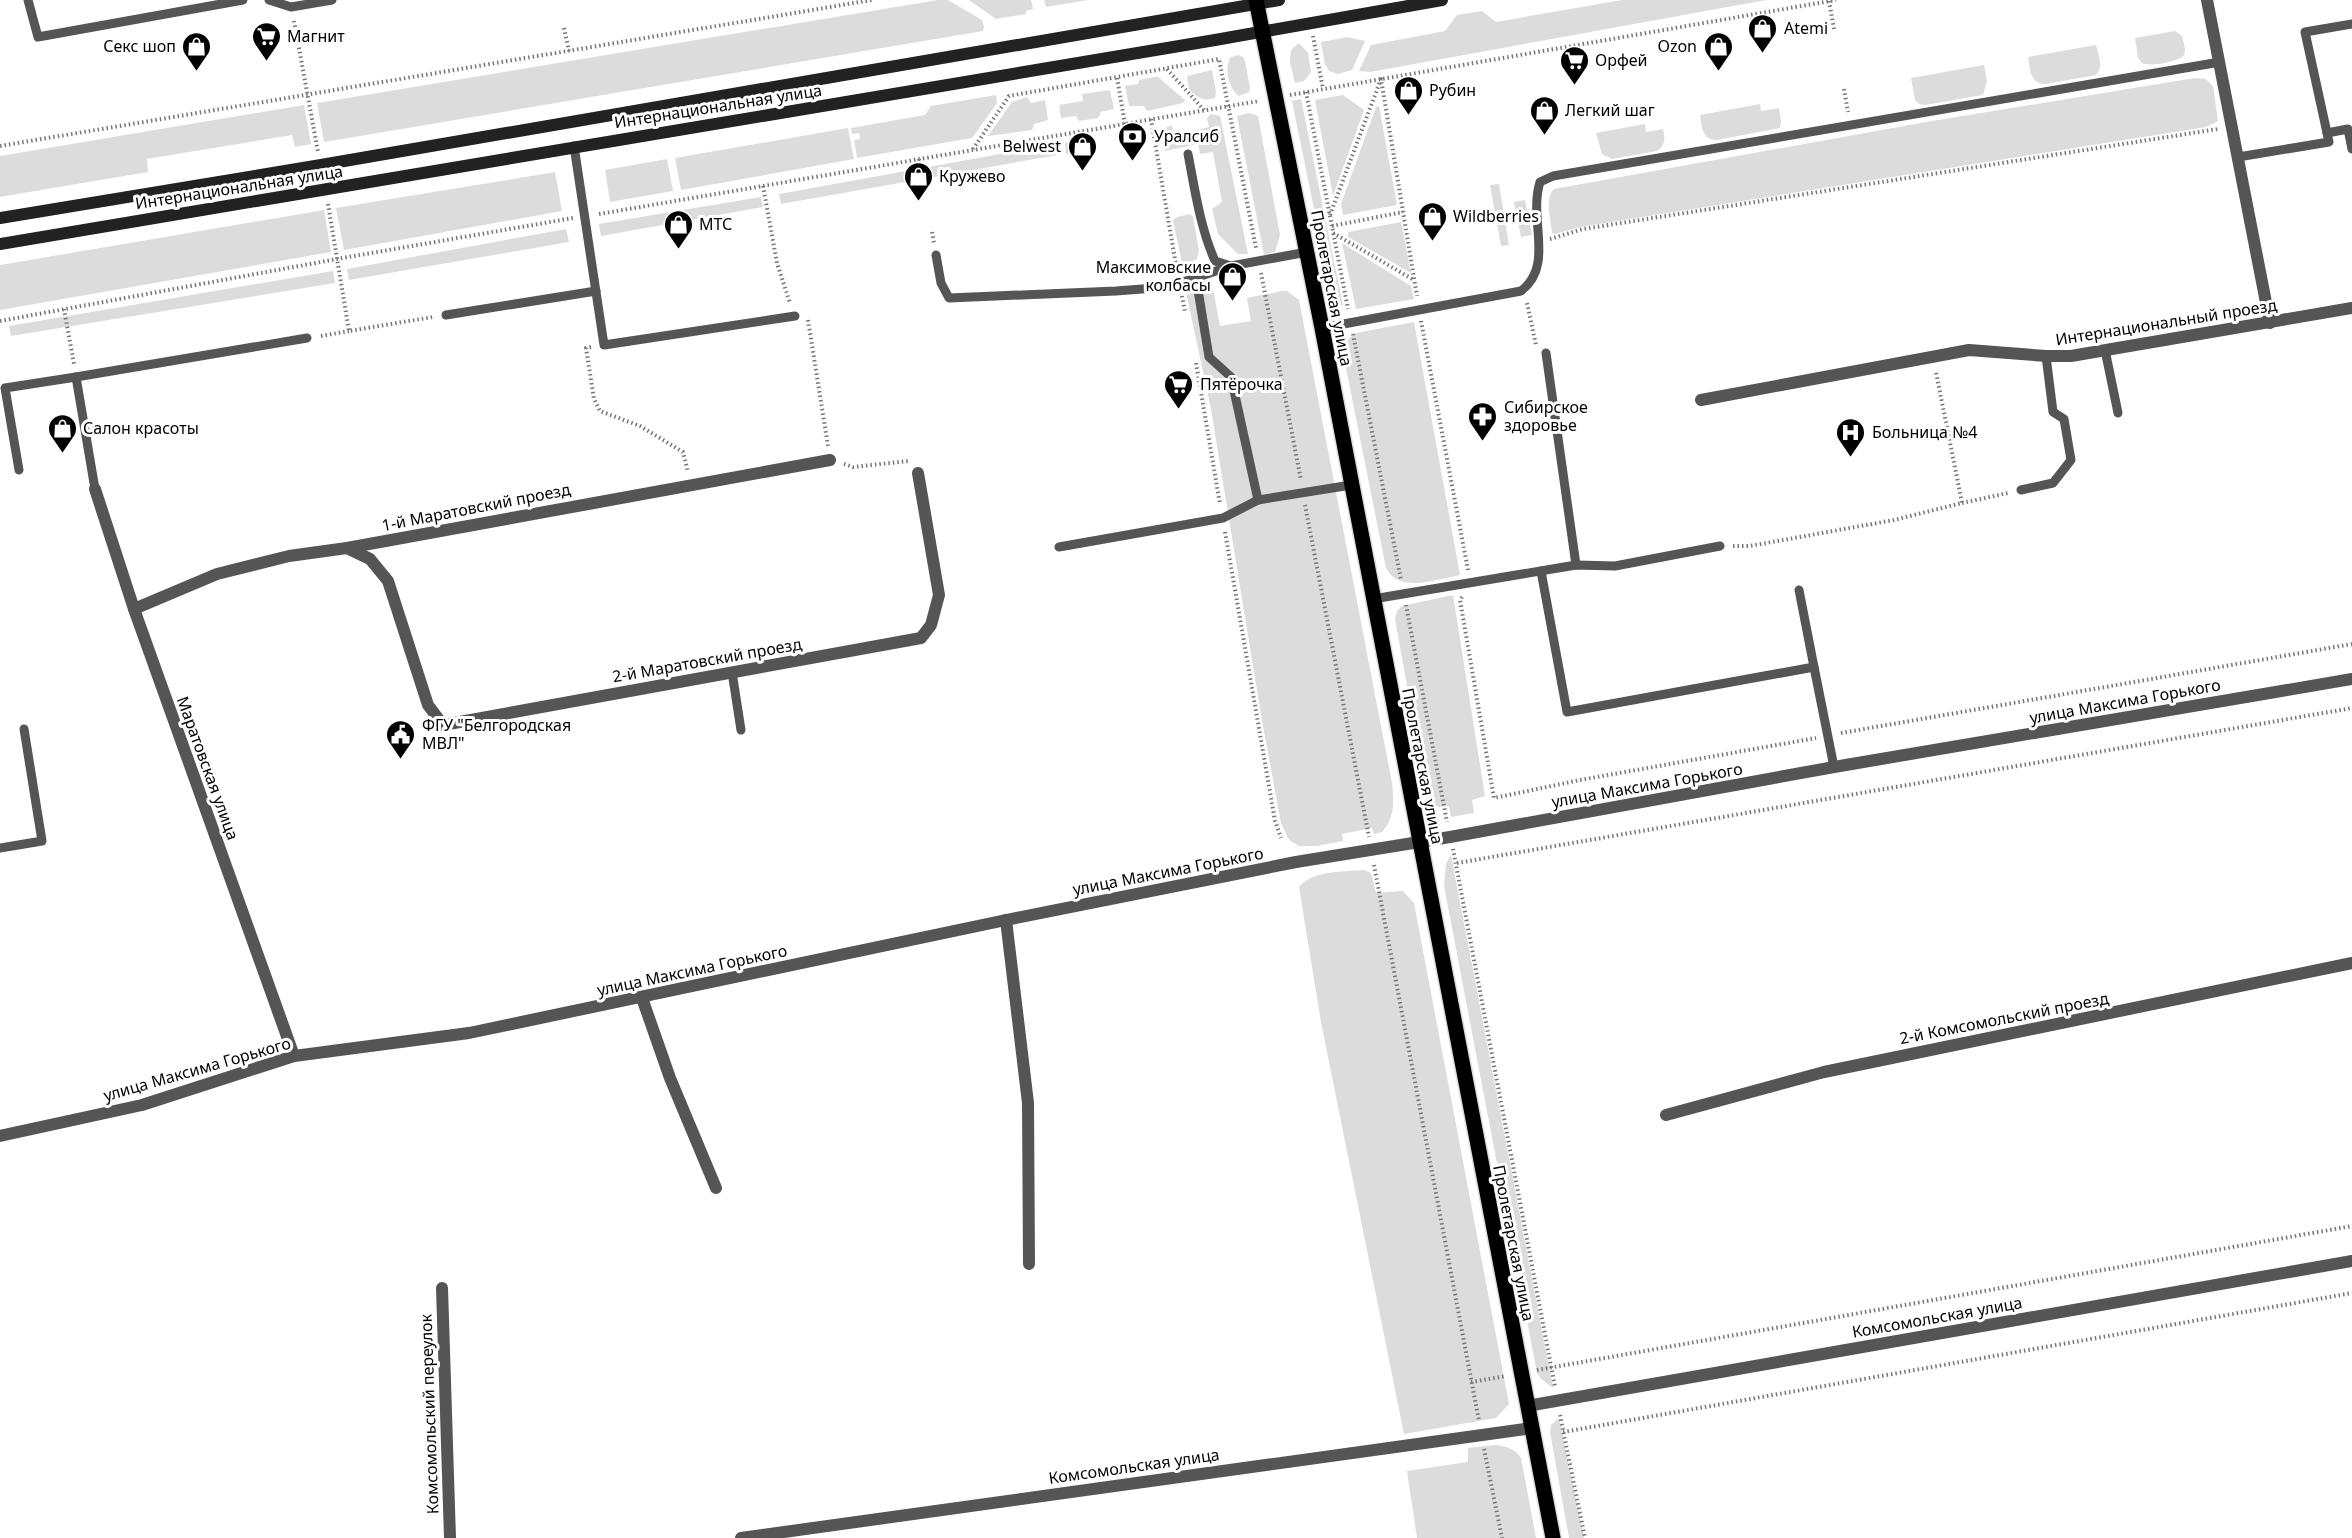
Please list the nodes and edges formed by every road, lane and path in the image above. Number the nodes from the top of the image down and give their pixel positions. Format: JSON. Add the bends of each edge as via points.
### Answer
{"nodes":[{"id":1,"x":28,"y":0,"type":"edge"},
{"id":2,"x":184,"y":0,"type":"edge"},
{"id":3,"x":243,"y":0,"type":"edge"},
{"id":4,"x":269,"y":0,"type":"edge"},
{"id":5,"x":332,"y":0,"type":"edge"},
{"id":6,"x":872,"y":0,"type":"edge"},
{"id":7,"x":1280,"y":0,"type":"edge"},
{"id":8,"x":1442,"y":0,"type":"edge"},
{"id":9,"x":1836,"y":0,"type":"edge"},
{"id":10,"x":2207,"y":0,"type":"edge"},
{"id":11,"x":1829,"y":1,"type":"edge"},
{"id":12,"x":1257,"y":2,"type":"edge"},
{"id":13,"x":291,"y":7,"type":"junction"},
{"id":14,"x":186,"y":11,"type":"junction"},
{"id":15,"x":1311,"y":23,"type":"junction"},
{"id":16,"x":2352,"y":24,"type":"edge"},
{"id":17,"x":564,"y":28,"type":"dead end"},
{"id":18,"x":1834,"y":29,"type":"dead end"},
{"id":19,"x":1262,"y":32,"type":"junction"},
{"id":20,"x":569,"y":51,"type":"junction"},
{"id":21,"x":2220,"y":62,"type":"junction"},
{"id":22,"x":1166,"y":69,"type":"junction"},
{"id":23,"x":1117,"y":78,"type":"junction"},
{"id":24,"x":1381,"y":79,"type":"junction"},
{"id":25,"x":1323,"y":89,"type":"junction"},
{"id":26,"x":1844,"y":89,"type":"dead end"},
{"id":27,"x":1306,"y":92,"type":"junction"},
{"id":28,"x":308,"y":96,"type":"junction"},
{"id":29,"x":1275,"y":98,"type":"junction"},
{"id":30,"x":1228,"y":106,"type":"junction"},
{"id":31,"x":1204,"y":110,"type":"junction"},
{"id":32,"x":1151,"y":119,"type":"junction"},
{"id":33,"x":1125,"y":124,"type":"junction"},
{"id":34,"x":1851,"y":125,"type":"junction"},
{"id":35,"x":2232,"y":126,"type":"junction"},
{"id":36,"x":2327,"y":133,"type":"junction"},
{"id":37,"x":0,"y":146,"type":"edge"},
{"id":38,"x":574,"y":146,"type":"junction"},
{"id":39,"x":2352,"y":149,"type":"edge"},
{"id":40,"x":972,"y":150,"type":"junction"},
{"id":41,"x":1188,"y":154,"type":"dead end"},
{"id":42,"x":2238,"y":157,"type":"junction"},
{"id":43,"x":919,"y":159,"type":"junction"},
{"id":44,"x":321,"y":165,"type":"junction"},
{"id":45,"x":325,"y":190,"type":"junction"},
{"id":46,"x":925,"y":193,"type":"dead end"},
{"id":47,"x":1403,"y":212,"type":"junction"},
{"id":48,"x":1330,"y":215,"type":"junction"},
{"id":49,"x":585,"y":216,"type":"junction"},
{"id":50,"x":0,"y":218,"type":"edge"},
{"id":51,"x":1332,"y":226,"type":"junction"},
{"id":52,"x":1333,"y":233,"type":"junction"},
{"id":53,"x":1538,"y":243,"type":"junction"},
{"id":54,"x":0,"y":244,"type":"edge"},
{"id":55,"x":1307,"y":252,"type":"junction"},
{"id":56,"x":936,"y":255,"type":"dead end"},
{"id":57,"x":337,"y":259,"type":"junction"},
{"id":58,"x":1258,"y":261,"type":"junction"},
{"id":59,"x":1231,"y":266,"type":"junction"},
{"id":60,"x":1196,"y":278,"type":"junction"},
{"id":61,"x":1414,"y":280,"type":"junction"},
{"id":62,"x":1179,"y":283,"type":"junction"},
{"id":63,"x":596,"y":291,"type":"junction"},
{"id":64,"x":1521,"y":291,"type":"junction"},
{"id":65,"x":2352,"y":308,"type":"edge"},
{"id":66,"x":64,"y":309,"type":"junction"},
{"id":67,"x":1419,"y":310,"type":"junction"},
{"id":68,"x":446,"y":315,"type":"joint"},
{"id":69,"x":795,"y":316,"type":"dead end"},
{"id":70,"x":1186,"y":318,"type":"dead end"},
{"id":71,"x":0,"y":321,"type":"edge"},
{"id":72,"x":1351,"y":322,"type":"junction"},
{"id":73,"x":2270,"y":323,"type":"junction"},
{"id":74,"x":1322,"y":328,"type":"junction"},
{"id":75,"x":349,"y":331,"type":"junction"},
{"id":76,"x":307,"y":338,"type":"joint"},
{"id":77,"x":604,"y":345,"type":"junction"},
{"id":78,"x":2105,"y":350,"type":"junction"},
{"id":79,"x":1193,"y":352,"type":"dead end"},
{"id":80,"x":1546,"y":353,"type":"joint"},
{"id":81,"x":2046,"y":356,"type":"junction"},
{"id":82,"x":1933,"y":357,"type":"junction"},
{"id":83,"x":76,"y":377,"type":"junction"},
{"id":84,"x":2,"y":390,"type":"edge"},
{"id":85,"x":1701,"y":400,"type":"dead end"},
{"id":86,"x":2118,"y":413,"type":"dead end"},
{"id":87,"x":830,"y":460,"type":"joint"},
{"id":88,"x":19,"y":470,"type":"dead end"},
{"id":89,"x":918,"y":473,"type":"joint"},
{"id":90,"x":691,"y":484,"type":"junction"},
{"id":91,"x":1352,"y":485,"type":"junction"},
{"id":92,"x":95,"y":489,"type":"joint"},
{"id":93,"x":2021,"y":490,"type":"joint"},
{"id":94,"x":1303,"y":493,"type":"junction"},
{"id":95,"x":1258,"y":500,"type":"junction"},
{"id":96,"x":1962,"y":502,"type":"junction"},
{"id":97,"x":1223,"y":518,"type":"junction"},
{"id":98,"x":1720,"y":546,"type":"joint"},
{"id":99,"x":1059,"y":547,"type":"dead end"},
{"id":100,"x":347,"y":549,"type":"junction"},
{"id":101,"x":1576,"y":565,"type":"junction"},
{"id":102,"x":1541,"y":571,"type":"junction"},
{"id":103,"x":1470,"y":583,"type":"junction"},
{"id":104,"x":1799,"y":590,"type":"dead end"},
{"id":105,"x":1404,"y":594,"type":"junction"},
{"id":106,"x":1373,"y":599,"type":"junction"},
{"id":107,"x":134,"y":609,"type":"junction"},
{"id":108,"x":2352,"y":644,"type":"edge"},
{"id":109,"x":1814,"y":667,"type":"junction"},
{"id":110,"x":732,"y":672,"type":"junction"},
{"id":111,"x":2352,"y":679,"type":"edge"},
{"id":112,"x":2352,"y":708,"type":"edge"},
{"id":113,"x":24,"y":729,"type":"dead end"},
{"id":114,"x":741,"y":730,"type":"dead end"},
{"id":115,"x":1828,"y":736,"type":"junction"},
{"id":116,"x":1834,"y":768,"type":"junction"},
{"id":117,"x":1450,"y":837,"type":"junction"},
{"id":118,"x":1281,"y":838,"type":"dead end"},
{"id":119,"x":1419,"y":842,"type":"junction"},
{"id":120,"x":0,"y":848,"type":"edge"},
{"id":121,"x":1371,"y":850,"type":"junction"},
{"id":122,"x":1457,"y":863,"type":"junction"},
{"id":123,"x":1006,"y":920,"type":"junction"},
{"id":124,"x":2352,"y":963,"type":"edge"},
{"id":125,"x":642,"y":998,"type":"junction"},
{"id":126,"x":294,"y":1056,"type":"junction"},
{"id":127,"x":1666,"y":1115,"type":"dead end"},
{"id":128,"x":0,"y":1136,"type":"edge"},
{"id":129,"x":716,"y":1188,"type":"dead end"},
{"id":130,"x":2352,"y":1226,"type":"edge"},
{"id":131,"x":2352,"y":1261,"type":"edge"},
{"id":132,"x":1029,"y":1264,"type":"dead end"},
{"id":133,"x":442,"y":1288,"type":"dead end"},
{"id":134,"x":2352,"y":1293,"type":"edge"},
{"id":135,"x":1551,"y":1368,"type":"junction"},
{"id":136,"x":1521,"y":1373,"type":"junction"},
{"id":137,"x":1471,"y":1382,"type":"junction"},
{"id":138,"x":1557,"y":1400,"type":"junction"},
{"id":139,"x":1527,"y":1406,"type":"junction"},
{"id":140,"x":1532,"y":1428,"type":"junction"},
{"id":141,"x":1563,"y":1432,"type":"junction"},
{"id":142,"x":1482,"y":1434,"type":"junction"},
{"id":143,"x":450,"y":1538,"type":"edge"},
{"id":144,"x":741,"y":1538,"type":"edge"},
{"id":145,"x":1502,"y":1538,"type":"edge"},
{"id":146,"x":1553,"y":1538,"type":"edge"},
{"id":147,"x":1585,"y":1538,"type":"edge"}],
"edges":[{"from":1,"to":14,"type":"lane","via":[[38,37]]},
{"from":2,"to":14,"type":"lane"},
{"from":3,"to":14,"type":"lane"},
{"from":4,"to":13,"type":"lane"},
{"from":5,"to":13,"type":"lane"},
{"from":6,"to":20,"type":"path"},
{"from":7,"to":12,"type":"main road","name":"Интернациональная улица"},
{"from":8,"to":15,"type":"main road","name":"Интернациональная улица"},
{"from":9,"to":11,"type":"path"},
{"from":10,"to":21,"type":"street"},
{"from":11,"to":18,"type":"path"},
{"from":11,"to":24,"type":"path"},
{"from":12,"to":19,"type":"main road","name":"Пролетарская улица"},
{"from":12,"to":44,"type":"main road","name":"Интернациональная улица"},
{"from":13,"to":28,"type":"path"},
{"from":15,"to":19,"type":"main road","name":"Интернациональная улица"},
{"from":15,"to":25,"type":"path"},
{"from":16,"to":36,"type":"lane","via":[[2305,32]]},
{"from":17,"to":20,"type":"path"},
{"from":19,"to":29,"type":"main road","name":"Пролетарская улица"},
{"from":19,"to":38,"type":"main road","name":"Интернациональная улица"},
{"from":20,"to":28,"type":"path"},
{"from":21,"to":34,"type":"lane"},
{"from":21,"to":35,"type":"street"},
{"from":22,"to":23,"type":"path"},
{"from":22,"to":30,"type":"path","via":[[1219,59]]},
{"from":22,"to":31,"type":"path"},
{"from":23,"to":33,"type":"path"},
{"from":23,"to":40,"type":"path","via":[[1009,96]]},
{"from":24,"to":25,"type":"path"},
{"from":24,"to":47,"type":"path"},
{"from":24,"to":48,"type":"path"},
{"from":25,"to":27,"type":"path"},
{"from":26,"to":34,"type":"path"},
{"from":27,"to":29,"type":"path"},
{"from":27,"to":48,"type":"path"},
{"from":28,"to":37,"type":"path"},
{"from":28,"to":44,"type":"path"},
{"from":29,"to":30,"type":"path"},
{"from":29,"to":55,"type":"main road","name":"Пролетарская улица"},
{"from":30,"to":31,"type":"path"},
{"from":30,"to":58,"type":"path"},
{"from":31,"to":32,"type":"path"},
{"from":32,"to":33,"type":"path"},
{"from":32,"to":62,"type":"path"},
{"from":33,"to":40,"type":"path"},
{"from":34,"to":53,"type":"lane","via":[[1552,176],[1540,182],[1536,193]]},
{"from":35,"to":42,"type":"street"},
{"from":35,"to":53,"type":"path","via":[[1594,227]]},
{"from":36,"to":39,"type":"lane","via":[[2348,129]]},
{"from":36,"to":42,"type":"lane","via":[[2329,142]]},
{"from":38,"to":45,"type":"main road","name":"Интернациональная улица"},
{"from":38,"to":49,"type":"lane"},
{"from":40,"to":43,"type":"path"},
{"from":41,"to":59,"type":"lane","via":[[1207,243],[1215,261]]},
{"from":42,"to":73,"type":"street"},
{"from":43,"to":46,"type":"path"},
{"from":43,"to":49,"type":"path"},
{"from":44,"to":50,"type":"main road","name":"Интернациональная улица"},
{"from":45,"to":54,"type":"main road","name":"Интернациональная улица"},
{"from":45,"to":57,"type":"path"},
{"from":47,"to":51,"type":"path"},
{"from":47,"to":61,"type":"path"},
{"from":48,"to":51,"type":"path"},
{"from":49,"to":57,"type":"path"},
{"from":49,"to":63,"type":"lane"},
{"from":51,"to":52,"type":"path"},
{"from":52,"to":61,"type":"path"},
{"from":52,"to":72,"type":"path"},
{"from":53,"to":64,"type":"lane","via":[[1540,262],[1536,274]]},
{"from":55,"to":58,"type":"lane"},
{"from":55,"to":74,"type":"main road","name":"Пролетарская улица"},
{"from":56,"to":62,"type":"lane","via":[[941,283],[949,298],[1116,291]]},
{"from":57,"to":66,"type":"path"},
{"from":57,"to":75,"type":"path"},
{"from":58,"to":59,"type":"lane"},
{"from":58,"to":94,"type":"path"},
{"from":59,"to":60,"type":"lane"},
{"from":60,"to":62,"type":"lane"},
{"from":60,"to":95,"type":"lane","via":[[1209,357],[1231,377]]},
{"from":61,"to":67,"type":"path"},
{"from":62,"to":70,"type":"path"},
{"from":63,"to":68,"type":"lane"},
{"from":63,"to":77,"type":"lane"},
{"from":64,"to":67,"type":"lane"},
{"from":64,"to":80,"type":"path","via":[[1529,308],[1537,350]]},
{"from":65,"to":73,"type":"street","name":"Интернациональный проезд"},
{"from":66,"to":71,"type":"path"},
{"from":66,"to":83,"type":"path"},
{"from":67,"to":72,"type":"lane"},
{"from":67,"to":103,"type":"path"},
{"from":68,"to":75,"type":"path"},
{"from":69,"to":77,"type":"lane"},
{"from":72,"to":74,"type":"lane"},
{"from":72,"to":105,"type":"path"},
{"from":73,"to":78,"type":"street","name":"Интернациональный проезд"},
{"from":74,"to":91,"type":"main road","name":"Пролетарская улица"},
{"from":75,"to":76,"type":"path"},
{"from":76,"to":83,"type":"lane"},
{"from":77,"to":90,"type":"path","via":[[586,348],[594,399],[600,411],[640,426],[683,452]]},
{"from":78,"to":81,"type":"street","name":"Интернациональный проезд"},
{"from":78,"to":86,"type":"lane"},
{"from":79,"to":97,"type":"path"},
{"from":80,"to":101,"type":"lane"},
{"from":81,"to":82,"type":"street","name":"Интернациональный проезд","via":[[1968,350]]},
{"from":81,"to":93,"type":"lane","via":[[2053,412],[2064,419],[2071,460],[2053,483]]},
{"from":82,"to":85,"type":"street","name":"Интернациональный проезд"},
{"from":82,"to":96,"type":"path"},
{"from":83,"to":84,"type":"lane"},
{"from":83,"to":92,"type":"lane"},
{"from":84,"to":88,"type":"lane"},
{"from":87,"to":89,"type":"path","via":[[853,467],[909,461]]},
{"from":87,"to":90,"type":"street","name":"1-й Маратовский проезд"},
{"from":89,"to":110,"type":"street","name":"2-й Маратовский проезд","via":[[939,595],[931,625],[921,638]]},
{"from":90,"to":100,"type":"street","name":"1-й Маратовский проезд"},
{"from":91,"to":94,"type":"lane"},
{"from":91,"to":106,"type":"main road","name":"Пролетарская улица"},
{"from":92,"to":107,"type":"street","name":"Маратовская улица"},
{"from":93,"to":96,"type":"path"},
{"from":94,"to":95,"type":"lane"},
{"from":94,"to":121,"type":"path"},
{"from":95,"to":97,"type":"lane"},
{"from":96,"to":98,"type":"path","via":[[1894,520],[1761,544]]},
{"from":97,"to":99,"type":"lane"},
{"from":97,"to":118,"type":"path","via":[[1254,707]]},
{"from":98,"to":101,"type":"lane","via":[[1615,566]]},
{"from":100,"to":107,"type":"street","name":"1-й Маратовский проезд","via":[[289,556],[217,574]]},
{"from":100,"to":110,"type":"street","name":"2-й Маратовский проезд","via":[[370,559],[388,581],[428,705],[443,724]]},
{"from":101,"to":102,"type":"lane"},
{"from":102,"to":103,"type":"lane"},
{"from":102,"to":109,"type":"lane","via":[[1567,712]]},
{"from":103,"to":105,"type":"lane"},
{"from":103,"to":115,"type":"path","via":[[1460,600],[1494,798]]},
{"from":104,"to":109,"type":"lane"},
{"from":105,"to":106,"type":"lane"},
{"from":105,"to":117,"type":"path"},
{"from":106,"to":119,"type":"main road","name":"Пролетарская улица"},
{"from":107,"to":126,"type":"street","name":"Маратовская улица"},
{"from":108,"to":115,"type":"path"},
{"from":109,"to":115,"type":"lane"},
{"from":110,"to":114,"type":"lane"},
{"from":111,"to":116,"type":"street","name":"улица Максима Горького"},
{"from":112,"to":122,"type":"path"},
{"from":113,"to":120,"type":"lane","via":[[42,841]]},
{"from":115,"to":116,"type":"lane"},
{"from":116,"to":117,"type":"street","name":"улица Максима Горького"},
{"from":117,"to":119,"type":"street","name":"улица Максима Горького"},
{"from":117,"to":122,"type":"path"},
{"from":119,"to":121,"type":"street","name":"улица Максима Горького"},
{"from":119,"to":136,"type":"main road","name":"Пролетарская улица"},
{"from":121,"to":123,"type":"street","name":"улица Максима Горького"},
{"from":121,"to":137,"type":"path"},
{"from":122,"to":135,"type":"path"},
{"from":123,"to":125,"type":"street","name":"улица Максима Горького"},
{"from":123,"to":132,"type":"street","via":[[1028,1103]]},
{"from":124,"to":127,"type":"street","name":"2-й Комсомольский проезд","via":[[1824,1072]]},
{"from":125,"to":126,"type":"street","name":"улица Максима Горького","via":[[469,1033]]},
{"from":125,"to":129,"type":"street"},
{"from":126,"to":128,"type":"street","name":"улица Максима Горького","via":[[142,1105]]},
{"from":130,"to":135,"type":"path"},
{"from":131,"to":138,"type":"street","name":"Комсомольская улица"},
{"from":133,"to":143,"type":"street","name":"Комсомольский переулок"},
{"from":134,"to":141,"type":"path"},
{"from":135,"to":136,"type":"path"},
{"from":135,"to":138,"type":"path"},
{"from":136,"to":137,"type":"path"},
{"from":136,"to":139,"type":"main road","name":"Пролетарская улица"},
{"from":137,"to":142,"type":"path"},
{"from":138,"to":139,"type":"street","name":"Комсомольская улица"},
{"from":138,"to":141,"type":"path"},
{"from":139,"to":140,"type":"main road","name":"Пролетарская улица"},
{"from":140,"to":142,"type":"street","name":"Комсомольская улица"},
{"from":140,"to":146,"type":"main road","name":"Пролетарская улица"},
{"from":141,"to":147,"type":"path"},
{"from":142,"to":144,"type":"street","name":"Комсомольская улица"},
{"from":142,"to":145,"type":"path"}]}
